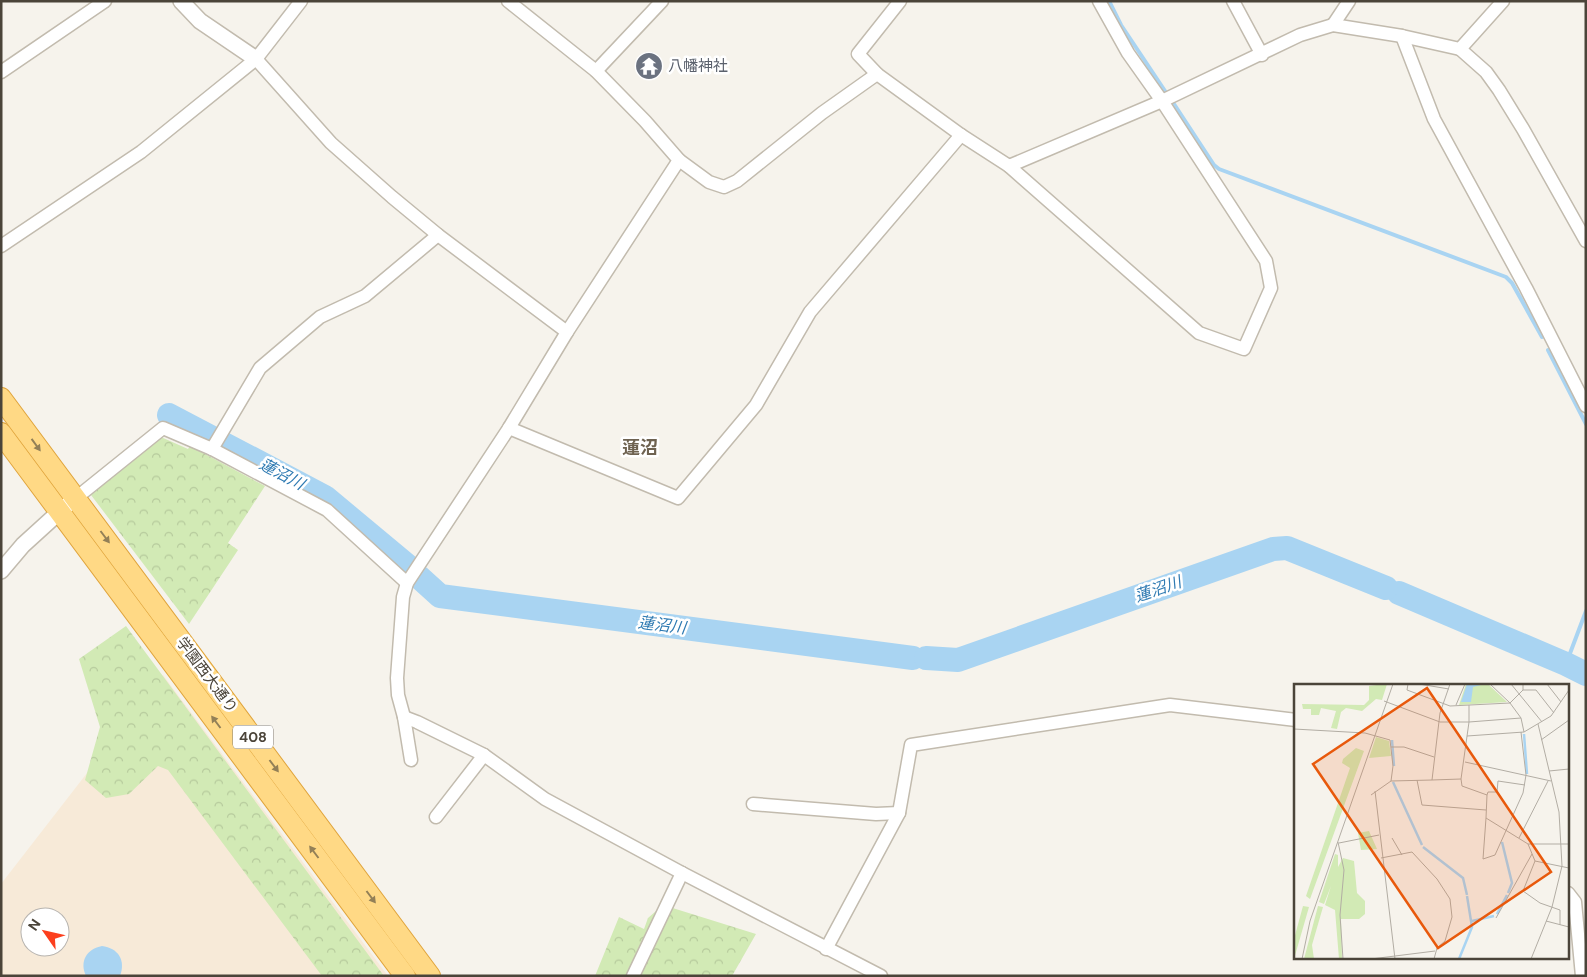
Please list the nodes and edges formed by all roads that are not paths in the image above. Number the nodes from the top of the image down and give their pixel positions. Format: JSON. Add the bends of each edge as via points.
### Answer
{"nodes":[{"id":1,"x":105,"y":1,"type":"edge"},
{"id":2,"x":181,"y":1,"type":"edge"},
{"id":3,"x":301,"y":1,"type":"edge"},
{"id":4,"x":508,"y":1,"type":"edge"},
{"id":5,"x":662,"y":1,"type":"edge"},
{"id":6,"x":900,"y":1,"type":"edge"},
{"id":7,"x":1099,"y":1,"type":"edge"},
{"id":8,"x":1233,"y":1,"type":"edge"},
{"id":9,"x":1349,"y":1,"type":"edge"},
{"id":10,"x":1503,"y":1,"type":"edge"},
{"id":11,"x":1333,"y":24,"type":"junction"},
{"id":12,"x":1402,"y":36,"type":"junction"},
{"id":13,"x":1460,"y":49,"type":"junction"},
{"id":14,"x":1262,"y":54,"type":"junction"},
{"id":15,"x":256,"y":59,"type":"junction"},
{"id":16,"x":1,"y":72,"type":"edge"},
{"id":17,"x":596,"y":72,"type":"junction"},
{"id":18,"x":877,"y":74,"type":"junction"},
{"id":19,"x":1162,"y":100,"type":"junction"},
{"id":20,"x":962,"y":135,"type":"junction"},
{"id":21,"x":679,"y":160,"type":"junction"},
{"id":22,"x":1009,"y":166,"type":"junction"},
{"id":23,"x":438,"y":236,"type":"junction"},
{"id":24,"x":1586,"y":241,"type":"edge"},
{"id":25,"x":1,"y":246,"type":"edge"},
{"id":26,"x":567,"y":332,"type":"junction"},
{"id":27,"x":1,"y":398,"type":"edge"},
{"id":28,"x":1586,"y":406,"type":"edge"},
{"id":29,"x":509,"y":428,"type":"junction"},
{"id":30,"x":1,"y":434,"type":"edge"},
{"id":31,"x":213,"y":448,"type":"junction"},
{"id":32,"x":76,"y":498,"type":"junction"},
{"id":33,"x":59,"y":511,"type":"junction"},
{"id":34,"x":1,"y":571,"type":"edge"},
{"id":35,"x":407,"y":583,"type":"junction"},
{"id":36,"x":404,"y":717,"type":"junction"},
{"id":37,"x":1294,"y":720,"type":"edge"},
{"id":38,"x":484,"y":755,"type":"junction"},
{"id":39,"x":411,"y":760,"type":"dead end"},
{"id":40,"x":753,"y":804,"type":"dead end"},
{"id":41,"x":899,"y":813,"type":"junction"},
{"id":42,"x":436,"y":817,"type":"dead end"},
{"id":43,"x":682,"y":873,"type":"junction"},
{"id":44,"x":1570,"y":896,"type":"edge"},
{"id":45,"x":826,"y":949,"type":"junction"},
{"id":46,"x":405,"y":976,"type":"edge"},
{"id":47,"x":430,"y":976,"type":"edge"},
{"id":48,"x":633,"y":976,"type":"edge"},
{"id":49,"x":881,"y":976,"type":"edge"},
{"id":50,"x":1582,"y":976,"type":"edge"}],
"edges":[{"from":1,"to":16,"type":"street"},
{"from":2,"to":15,"type":"street","via":[[200,21]]},
{"from":3,"to":15,"type":"street"},
{"from":4,"to":17,"type":"street"},
{"from":5,"to":17,"type":"street"},
{"from":6,"to":18,"type":"street","via":[[858,54]]},
{"from":7,"to":19,"type":"street","via":[[1128,53]]},
{"from":8,"to":14,"type":"street"},
{"from":9,"to":11,"type":"street"},
{"from":10,"to":13,"type":"street"},
{"from":11,"to":12,"type":"street"},
{"from":11,"to":14,"type":"street"},
{"from":12,"to":13,"type":"street"},
{"from":12,"to":28,"type":"street","via":[[1434,120]]},
{"from":13,"to":24,"type":"street","via":[[1486,72],[1524,128]]},
{"from":14,"to":19,"type":"street"},
{"from":15,"to":23,"type":"street","via":[[331,143]]},
{"from":15,"to":25,"type":"street","via":[[141,152]]},
{"from":17,"to":21,"type":"street","via":[[646,121]]},
{"from":18,"to":20,"type":"street"},
{"from":18,"to":21,"type":"street","via":[[822,113],[737,182],[724,188],[709,182]]},
{"from":19,"to":22,"type":"street"},
{"from":19,"to":22,"type":"street","via":[[1266,261],[1271,288],[1244,350],[1199,333]]},
{"from":20,"to":22,"type":"street"},
{"from":20,"to":29,"type":"street","via":[[810,312],[756,405],[678,498]]},
{"from":21,"to":26,"type":"street"},
{"from":23,"to":26,"type":"street"},
{"from":23,"to":31,"type":"street","via":[[365,296],[320,317],[260,368]]},
{"from":26,"to":29,"type":"street"},
{"from":27,"to":32,"type":"highway","name":"学園西大通り","number":"408","one_way":true},
{"from":29,"to":35,"type":"street"},
{"from":30,"to":33,"type":"highway","name":"学園西大通り","number":"408"},
{"from":31,"to":32,"type":"street","via":[[163,428]]},
{"from":31,"to":35,"type":"street","via":[[327,510]]},
{"from":32,"to":33,"type":"street"},
{"from":32,"to":47,"type":"highway","name":"学園西大通り","number":"408","one_way":true},
{"from":33,"to":34,"type":"street"},
{"from":46,"to":33,"type":"highway","name":"学園西大通り","number":"408","one_way":true},
{"from":35,"to":36,"type":"street","via":[[403,597],[397,678]]},
{"from":36,"to":38,"type":"street"},
{"from":36,"to":39,"type":"street"},
{"from":37,"to":41,"type":"street","via":[[1170,705],[911,744]]},
{"from":38,"to":42,"type":"street"},
{"from":38,"to":43,"type":"street","via":[[545,799]]},
{"from":40,"to":41,"type":"street"},
{"from":41,"to":45,"type":"street"},
{"from":43,"to":45,"type":"street"},
{"from":43,"to":48,"type":"street"},
{"from":44,"to":50,"type":"street","via":[[1575,902]]},
{"from":45,"to":49,"type":"street"}]}
